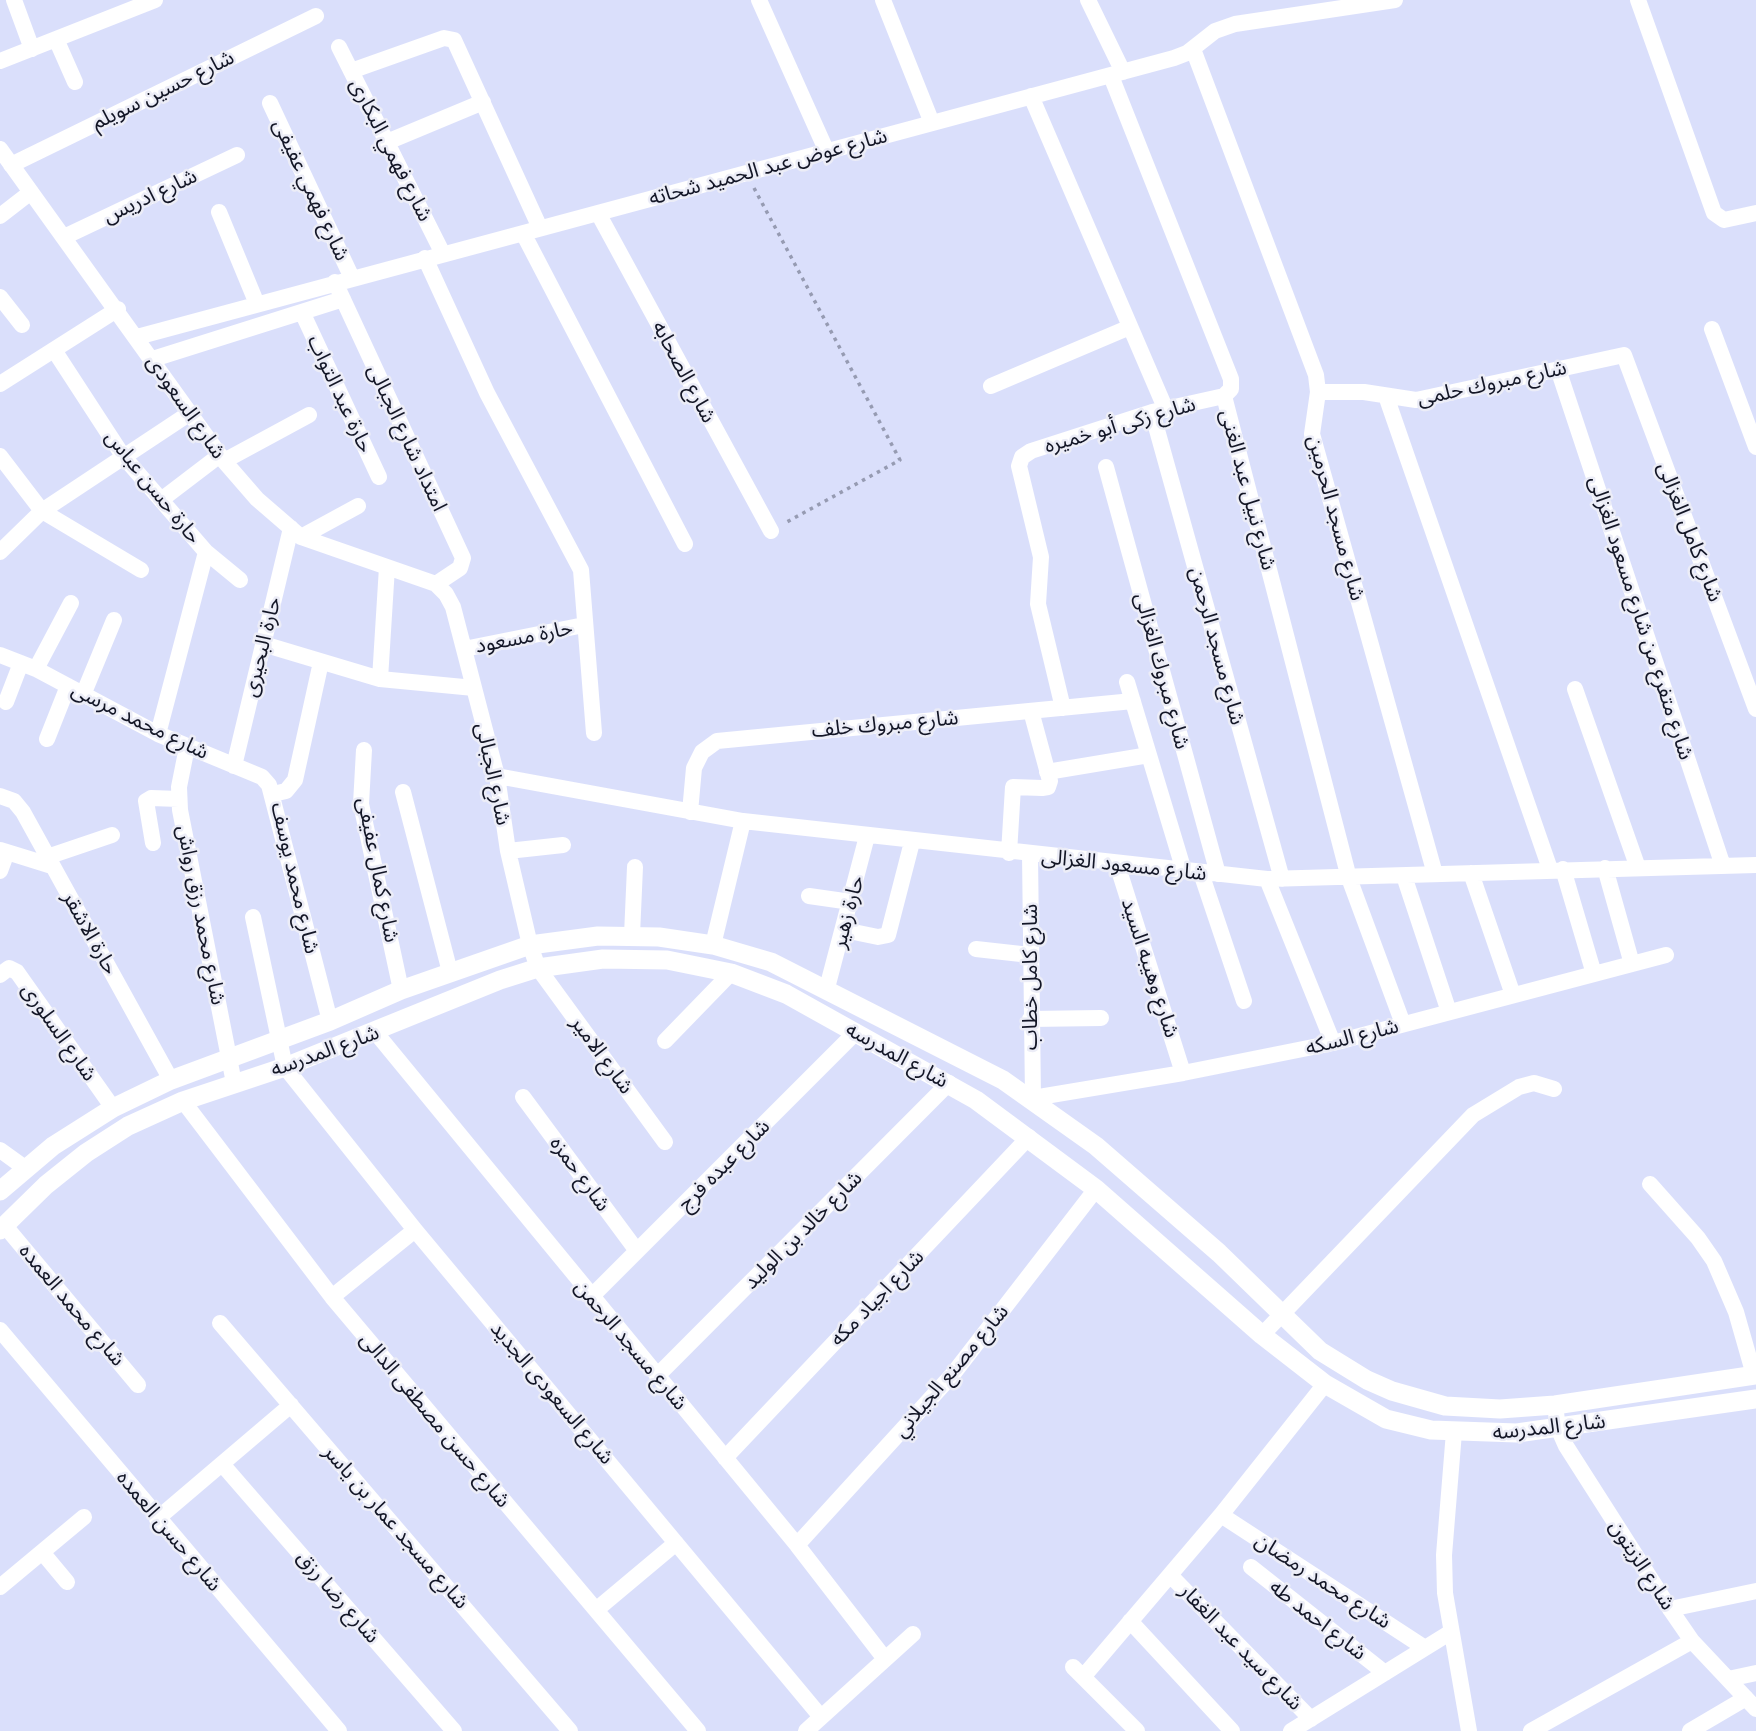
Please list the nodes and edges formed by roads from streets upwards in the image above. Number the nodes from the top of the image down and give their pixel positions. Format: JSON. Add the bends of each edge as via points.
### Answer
{"nodes":[{"id":1,"x":6,"y":0,"type":"edge"},
{"id":2,"x":14,"y":0,"type":"edge"},
{"id":3,"x":155,"y":0,"type":"edge"},
{"id":4,"x":760,"y":0,"type":"edge"},
{"id":5,"x":883,"y":0,"type":"edge"},
{"id":6,"x":1088,"y":0,"type":"edge"},
{"id":7,"x":1395,"y":0,"type":"edge"},
{"id":8,"x":1638,"y":0,"type":"edge"},
{"id":9,"x":0,"y":2,"type":"edge"},
{"id":10,"x":316,"y":16,"type":"dead end"},
{"id":11,"x":56,"y":39,"type":"junction"},
{"id":12,"x":339,"y":47,"type":"dead end"},
{"id":13,"x":32,"y":49,"type":"junction"},
{"id":14,"x":1193,"y":49,"type":"junction"},
{"id":15,"x":0,"y":61,"type":"edge"},
{"id":16,"x":351,"y":71,"type":"junction"},
{"id":17,"x":1117,"y":74,"type":"junction"},
{"id":18,"x":75,"y":82,"type":"dead end"},
{"id":19,"x":1031,"y":96,"type":"junction"},
{"id":20,"x":483,"y":102,"type":"junction"},
{"id":21,"x":270,"y":103,"type":"dead end"},
{"id":22,"x":932,"y":123,"type":"junction"},
{"id":23,"x":387,"y":142,"type":"junction"},
{"id":24,"x":0,"y":149,"type":"edge"},
{"id":25,"x":827,"y":152,"type":"junction"},
{"id":26,"x":237,"y":155,"type":"dead end"},
{"id":27,"x":11,"y":165,"type":"junction"},
{"id":28,"x":31,"y":192,"type":"junction"},
{"id":29,"x":219,"y":212,"type":"dead end"},
{"id":30,"x":598,"y":213,"type":"junction"},
{"id":31,"x":1756,"y":213,"type":"edge"},
{"id":32,"x":0,"y":216,"type":"edge"},
{"id":33,"x":540,"y":228,"type":"junction"},
{"id":34,"x":523,"y":233,"type":"junction"},
{"id":35,"x":64,"y":237,"type":"junction"},
{"id":36,"x":443,"y":254,"type":"junction"},
{"id":37,"x":425,"y":258,"type":"junction"},
{"id":38,"x":352,"y":278,"type":"junction"},
{"id":39,"x":335,"y":282,"type":"junction"},
{"id":40,"x":0,"y":297,"type":"edge"},
{"id":41,"x":343,"y":299,"type":"junction"},
{"id":42,"x":251,"y":306,"type":"junction"},
{"id":43,"x":118,"y":309,"type":"junction"},
{"id":44,"x":302,"y":312,"type":"junction"},
{"id":45,"x":22,"y":325,"type":"dead end"},
{"id":46,"x":252,"y":327,"type":"junction"},
{"id":47,"x":1130,"y":327,"type":"junction"},
{"id":48,"x":1712,"y":329,"type":"dead end"},
{"id":49,"x":137,"y":337,"type":"junction"},
{"id":50,"x":54,"y":350,"type":"junction"},
{"id":51,"x":1624,"y":355,"type":"joint"},
{"id":52,"x":153,"y":359,"type":"junction"},
{"id":53,"x":1558,"y":369,"type":"junction"},
{"id":54,"x":0,"y":384,"type":"edge"},
{"id":55,"x":991,"y":386,"type":"dead end"},
{"id":56,"x":1318,"y":392,"type":"junction"},
{"id":57,"x":1224,"y":397,"type":"junction"},
{"id":58,"x":1387,"y":397,"type":"junction"},
{"id":59,"x":1159,"y":411,"type":"junction"},
{"id":60,"x":190,"y":412,"type":"junction"},
{"id":61,"x":309,"y":415,"type":"dead end"},
{"id":62,"x":1756,"y":447,"type":"edge"},
{"id":63,"x":0,"y":456,"type":"edge"},
{"id":64,"x":123,"y":456,"type":"junction"},
{"id":65,"x":222,"y":458,"type":"junction"},
{"id":66,"x":1106,"y":467,"type":"dead end"},
{"id":67,"x":379,"y":477,"type":"dead end"},
{"id":68,"x":162,"y":500,"type":"junction"},
{"id":69,"x":358,"y":506,"type":"dead end"},
{"id":70,"x":42,"y":511,"type":"junction"},
{"id":71,"x":771,"y":531,"type":"road end"},
{"id":72,"x":296,"y":532,"type":"junction"},
{"id":73,"x":685,"y":544,"type":"dead end"},
{"id":74,"x":0,"y":552,"type":"edge"},
{"id":75,"x":206,"y":552,"type":"junction"},
{"id":76,"x":387,"y":567,"type":"junction"},
{"id":77,"x":141,"y":570,"type":"dead end"},
{"id":78,"x":240,"y":580,"type":"dead end"},
{"id":79,"x":436,"y":584,"type":"junction"},
{"id":80,"x":71,"y":603,"type":"dead end"},
{"id":81,"x":114,"y":620,"type":"dead end"},
{"id":82,"x":584,"y":625,"type":"junction"},
{"id":83,"x":263,"y":644,"type":"junction"},
{"id":84,"x":464,"y":649,"type":"junction"},
{"id":85,"x":0,"y":655,"type":"edge"},
{"id":86,"x":321,"y":662,"type":"junction"},
{"id":87,"x":21,"y":663,"type":"junction"},
{"id":88,"x":36,"y":669,"type":"junction"},
{"id":89,"x":380,"y":679,"type":"junction"},
{"id":90,"x":1127,"y":682,"type":"dead end"},
{"id":91,"x":68,"y":686,"type":"junction"},
{"id":92,"x":474,"y":688,"type":"junction"},
{"id":93,"x":1575,"y":689,"type":"dead end"},
{"id":94,"x":83,"y":695,"type":"junction"},
{"id":95,"x":1133,"y":701,"type":"junction"},
{"id":96,"x":6,"y":702,"type":"dead end"},
{"id":97,"x":1063,"y":708,"type":"junction"},
{"id":98,"x":1756,"y":709,"type":"edge"},
{"id":99,"x":1031,"y":710,"type":"junction"},
{"id":100,"x":594,"y":733,"type":"dead end"},
{"id":101,"x":158,"y":734,"type":"junction"},
{"id":102,"x":47,"y":739,"type":"dead end"},
{"id":103,"x":187,"y":747,"type":"junction"},
{"id":104,"x":364,"y":750,"type":"dead end"},
{"id":105,"x":1149,"y":755,"type":"junction"},
{"id":106,"x":234,"y":766,"type":"junction"},
{"id":107,"x":1047,"y":772,"type":"junction"},
{"id":108,"x":497,"y":776,"type":"junction"},
{"id":109,"x":403,"y":792,"type":"dead end"},
{"id":110,"x":273,"y":794,"type":"junction"},
{"id":111,"x":0,"y":796,"type":"edge"},
{"id":112,"x":178,"y":799,"type":"junction"},
{"id":113,"x":690,"y":812,"type":"junction"},
{"id":114,"x":743,"y":821,"type":"junction"},
{"id":115,"x":112,"y":835,"type":"dead end"},
{"id":116,"x":867,"y":836,"type":"junction"},
{"id":117,"x":912,"y":842,"type":"junction"},
{"id":118,"x":153,"y":843,"type":"dead end"},
{"id":119,"x":563,"y":845,"type":"dead end"},
{"id":120,"x":3,"y":851,"type":"edge"},
{"id":121,"x":508,"y":851,"type":"junction"},
{"id":122,"x":1009,"y":853,"type":"junction"},
{"id":123,"x":1030,"y":855,"type":"junction"},
{"id":124,"x":50,"y":862,"type":"junction"},
{"id":125,"x":1117,"y":864,"type":"junction"},
{"id":126,"x":1756,"y":865,"type":"edge"},
{"id":127,"x":1723,"y":866,"type":"junction"},
{"id":128,"x":635,"y":867,"type":"dead end"},
{"id":129,"x":1605,"y":868,"type":"junction"},
{"id":130,"x":1638,"y":868,"type":"junction"},
{"id":131,"x":1556,"y":869,"type":"junction"},
{"id":132,"x":0,"y":871,"type":"edge"},
{"id":133,"x":1184,"y":871,"type":"junction"},
{"id":134,"x":1201,"y":873,"type":"junction"},
{"id":135,"x":1471,"y":873,"type":"junction"},
{"id":136,"x":1218,"y":874,"type":"junction"},
{"id":137,"x":1435,"y":874,"type":"junction"},
{"id":138,"x":1404,"y":876,"type":"junction"},
{"id":139,"x":1349,"y":878,"type":"junction"},
{"id":140,"x":1275,"y":879,"type":"junction"},
{"id":141,"x":809,"y":896,"type":"dead end"},
{"id":142,"x":851,"y":902,"type":"junction"},
{"id":143,"x":253,"y":917,"type":"dead end"},
{"id":144,"x":844,"y":930,"type":"junction"},
{"id":145,"x":632,"y":935,"type":"junction"},
{"id":146,"x":530,"y":945,"type":"junction"},
{"id":147,"x":713,"y":945,"type":"junction"},
{"id":148,"x":976,"y":949,"type":"dead end"},
{"id":149,"x":1030,"y":955,"type":"junction"},
{"id":150,"x":1666,"y":955,"type":"dead end"},
{"id":151,"x":1632,"y":964,"type":"junction"},
{"id":152,"x":538,"y":968,"type":"junction"},
{"id":153,"x":450,"y":972,"type":"junction"},
{"id":154,"x":731,"y":973,"type":"junction"},
{"id":155,"x":1594,"y":974,"type":"junction"},
{"id":156,"x":0,"y":975,"type":"edge"},
{"id":157,"x":827,"y":988,"type":"junction"},
{"id":158,"x":401,"y":990,"type":"junction"},
{"id":159,"x":1513,"y":995,"type":"junction"},
{"id":160,"x":1244,"y":1001,"type":"dead end"},
{"id":161,"x":1449,"y":1012,"type":"junction"},
{"id":162,"x":1101,"y":1018,"type":"dead end"},
{"id":163,"x":1030,"y":1019,"type":"junction"},
{"id":164,"x":330,"y":1021,"type":"junction"},
{"id":165,"x":1403,"y":1024,"type":"junction"},
{"id":166,"x":376,"y":1032,"type":"junction"},
{"id":167,"x":856,"y":1032,"type":"junction"},
{"id":168,"x":279,"y":1039,"type":"junction"},
{"id":169,"x":665,"y":1041,"type":"dead end"},
{"id":170,"x":1333,"y":1043,"type":"junction"},
{"id":171,"x":228,"y":1058,"type":"junction"},
{"id":172,"x":285,"y":1067,"type":"junction"},
{"id":173,"x":1183,"y":1073,"type":"junction"},
{"id":174,"x":171,"y":1080,"type":"junction"},
{"id":175,"x":234,"y":1083,"type":"junction"},
{"id":176,"x":949,"y":1083,"type":"junction"},
{"id":177,"x":1554,"y":1089,"type":"dead end"},
{"id":178,"x":523,"y":1097,"type":"dead end"},
{"id":179,"x":1033,"y":1098,"type":"junction"},
{"id":180,"x":183,"y":1101,"type":"junction"},
{"id":181,"x":113,"y":1108,"type":"junction"},
{"id":182,"x":1029,"y":1137,"type":"junction"},
{"id":183,"x":665,"y":1142,"type":"dead end"},
{"id":184,"x":0,"y":1150,"type":"edge"},
{"id":185,"x":25,"y":1168,"type":"junction"},
{"id":186,"x":1650,"y":1184,"type":"dead end"},
{"id":187,"x":1096,"y":1189,"type":"junction"},
{"id":188,"x":0,"y":1191,"type":"edge"},
{"id":189,"x":2,"y":1228,"type":"edge"},
{"id":190,"x":415,"y":1230,"type":"junction"},
{"id":191,"x":637,"y":1251,"type":"junction"},
{"id":192,"x":332,"y":1297,"type":"junction"},
{"id":193,"x":591,"y":1297,"type":"junction"},
{"id":194,"x":1282,"y":1315,"type":"junction"},
{"id":195,"x":220,"y":1323,"type":"dead end"},
{"id":196,"x":0,"y":1330,"type":"edge"},
{"id":197,"x":1262,"y":1335,"type":"junction"},
{"id":198,"x":1755,"y":1375,"type":"edge"},
{"id":199,"x":657,"y":1376,"type":"junction"},
{"id":200,"x":1325,"y":1384,"type":"junction"},
{"id":201,"x":138,"y":1385,"type":"dead end"},
{"id":202,"x":1756,"y":1399,"type":"edge"},
{"id":203,"x":291,"y":1405,"type":"junction"},
{"id":204,"x":1555,"y":1405,"type":"junction"},
{"id":205,"x":1558,"y":1428,"type":"junction"},
{"id":206,"x":1454,"y":1432,"type":"junction"},
{"id":207,"x":725,"y":1458,"type":"junction"},
{"id":208,"x":222,"y":1464,"type":"junction"},
{"id":209,"x":1221,"y":1515,"type":"junction"},
{"id":210,"x":84,"y":1517,"type":"dead end"},
{"id":211,"x":158,"y":1519,"type":"junction"},
{"id":212,"x":676,"y":1543,"type":"junction"},
{"id":213,"x":797,"y":1545,"type":"junction"},
{"id":214,"x":42,"y":1552,"type":"junction"},
{"id":215,"x":1251,"y":1567,"type":"dead end"},
{"id":216,"x":1170,"y":1574,"type":"junction"},
{"id":217,"x":67,"y":1582,"type":"dead end"},
{"id":218,"x":0,"y":1587,"type":"edge"},
{"id":219,"x":1756,"y":1591,"type":"edge"},
{"id":220,"x":1670,"y":1609,"type":"junction"},
{"id":221,"x":596,"y":1610,"type":"junction"},
{"id":222,"x":1130,"y":1621,"type":"junction"},
{"id":223,"x":1451,"y":1632,"type":"junction"},
{"id":224,"x":913,"y":1633,"type":"dead end"},
{"id":225,"x":1692,"y":1641,"type":"junction"},
{"id":226,"x":1425,"y":1648,"type":"junction"},
{"id":227,"x":885,"y":1659,"type":"junction"},
{"id":228,"x":1385,"y":1673,"type":"junction"},
{"id":229,"x":1756,"y":1673,"type":"edge"},
{"id":230,"x":1728,"y":1679,"type":"junction"},
{"id":231,"x":1751,"y":1703,"type":"edge"},
{"id":232,"x":821,"y":1717,"type":"junction"},
{"id":233,"x":1311,"y":1719,"type":"junction"},
{"id":234,"x":1464,"y":1729,"type":"edge"},
{"id":235,"x":339,"y":1731,"type":"edge"},
{"id":236,"x":454,"y":1731,"type":"edge"},
{"id":237,"x":570,"y":1731,"type":"edge"},
{"id":238,"x":698,"y":1731,"type":"edge"},
{"id":239,"x":806,"y":1731,"type":"edge"},
{"id":240,"x":1137,"y":1731,"type":"edge"},
{"id":241,"x":1232,"y":1731,"type":"edge"},
{"id":242,"x":1291,"y":1731,"type":"edge"},
{"id":243,"x":1531,"y":1731,"type":"edge"},
{"id":244,"x":1690,"y":1731,"type":"edge"}],
"edges":[{"from":1,"to":9,"type":"street"},
{"from":2,"to":13,"type":"street"},
{"from":3,"to":11,"type":"street"},
{"from":4,"to":25,"type":"street"},
{"from":5,"to":22,"type":"street"},
{"from":6,"to":17,"type":"street","name":"شارع نبيل عبد الغنى"},
{"from":7,"to":14,"type":"street","name":"شارع عوض عبد الحميد شحاته","via":[[1235,24],[1215,31]]},
{"from":8,"to":31,"type":"street","via":[[1714,214],[1724,220]]},
{"from":10,"to":27,"type":"street","name":"شارع حسين سويلم"},
{"from":11,"to":13,"type":"street"},
{"from":11,"to":18,"type":"street"},
{"from":12,"to":16,"type":"street","name":"شارع فهمي البكارى"},
{"from":13,"to":15,"type":"street"},
{"from":14,"to":17,"type":"street","name":"شارع عوض عبد الحميد شحاته"},
{"from":14,"to":56,"type":"street","name":"شارع مسجد الحرمين"},
{"from":16,"to":20,"type":"street","via":[[444,38],[454,40]]},
{"from":16,"to":23,"type":"street","name":"شارع فهمي البكارى"},
{"from":17,"to":19,"type":"street","name":"شارع عوض عبد الحميد شحاته"},
{"from":17,"to":57,"type":"street","name":"شارع نبيل عبد الغنى","via":[[1231,379],[1231,389]]},
{"from":19,"to":22,"type":"street","name":"شارع عوض عبد الحميد شحاته"},
{"from":19,"to":47,"type":"street","name":"شارع مسجد الرحمن"},
{"from":20,"to":23,"type":"street"},
{"from":20,"to":33,"type":"street"},
{"from":21,"to":38,"type":"street","name":"شارع فهمي عفيفى"},
{"from":22,"to":25,"type":"street","name":"شارع عوض عبد الحميد شحاته"},
{"from":23,"to":36,"type":"street","name":"شارع فهمي البكارى"},
{"from":24,"to":27,"type":"street","name":"شارع السعودى"},
{"from":25,"to":30,"type":"street","name":"شارع عوض عبد الحميد شحاته"},
{"from":26,"to":35,"type":"street","name":"شارع ادريس"},
{"from":27,"to":28,"type":"street","name":"شارع السعودى"},
{"from":28,"to":32,"type":"street"},
{"from":28,"to":35,"type":"street","name":"شارع السعودى"},
{"from":29,"to":42,"type":"street"},
{"from":30,"to":33,"type":"street","name":"شارع عوض عبد الحميد شحاته"},
{"from":30,"to":71,"type":"street","name":"شارع الصحابه"},
{"from":33,"to":34,"type":"street","name":"شارع عوض عبد الحميد شحاته"},
{"from":34,"to":36,"type":"street","name":"شارع عوض عبد الحميد شحاته"},
{"from":34,"to":73,"type":"street"},
{"from":35,"to":43,"type":"street","name":"شارع السعودى"},
{"from":36,"to":37,"type":"street","name":"شارع عوض عبد الحميد شحاته"},
{"from":37,"to":38,"type":"street","name":"شارع عوض عبد الحميد شحاته"},
{"from":37,"to":82,"type":"street","via":[[487,393],[581,570]]},
{"from":38,"to":39,"type":"street","name":"شارع عوض عبد الحميد شحاته"},
{"from":39,"to":41,"type":"street","name":"امتداد شارع الجبالى"},
{"from":39,"to":42,"type":"street","name":"شارع عوض عبد الحميد شحاته"},
{"from":40,"to":45,"type":"street"},
{"from":41,"to":44,"type":"street"},
{"from":41,"to":79,"type":"street","name":"امتداد شارع الجبالى","via":[[463,558],[460,568]]},
{"from":42,"to":46,"type":"street"},
{"from":42,"to":49,"type":"street","name":"شارع عوض عبد الحميد شحاته"},
{"from":43,"to":49,"type":"street","name":"شارع السعودى"},
{"from":43,"to":50,"type":"street"},
{"from":44,"to":46,"type":"street"},
{"from":44,"to":67,"type":"street","name":"حارة عبد التواب"},
{"from":46,"to":52,"type":"street"},
{"from":47,"to":55,"type":"street"},
{"from":47,"to":59,"type":"street","name":"شارع مسجد الرحمن"},
{"from":48,"to":62,"type":"street"},
{"from":49,"to":52,"type":"street","name":"شارع السعودى"},
{"from":50,"to":54,"type":"street"},
{"from":50,"to":64,"type":"street","name":"حارة حسن عباس"},
{"from":51,"to":53,"type":"street","name":"شارع مبروك حلمى"},
{"from":51,"to":98,"type":"street","name":"شارع كامل الغزالى"},
{"from":52,"to":60,"type":"street","name":"شارع السعودى"},
{"from":53,"to":58,"type":"street","name":"شارع مبروك حلمى","via":[[1416,400]]},
{"from":53,"to":127,"type":"street","name":"شارع متفرع من شارع مسعود الغزالى"},
{"from":56,"to":58,"type":"street","name":"شارع مبروك حلمى"},
{"from":56,"to":137,"type":"street","name":"شارع مسجد الحرمين","via":[[1311,434]]},
{"from":57,"to":59,"type":"street","name":"شارع زكى أبو خميره"},
{"from":57,"to":139,"type":"street","name":"شارع نبيل عبد الغنى"},
{"from":58,"to":131,"type":"street"},
{"from":59,"to":97,"type":"street","name":"شارع زكى أبو خميره","via":[[1031,451],[1019,466],[1041,557],[1038,604]]},
{"from":59,"to":140,"type":"street","name":"شارع مسجد الرحمن"},
{"from":60,"to":64,"type":"street"},
{"from":60,"to":65,"type":"street","name":"شارع السعودى"},
{"from":61,"to":65,"type":"street"},
{"from":63,"to":70,"type":"street"},
{"from":64,"to":68,"type":"street","name":"حارة حسن عباس"},
{"from":64,"to":70,"type":"street"},
{"from":65,"to":68,"type":"street"},
{"from":65,"to":72,"type":"street","name":"شارع السعودى","via":[[257,499]]},
{"from":66,"to":136,"type":"street","name":"شارع مبروك الغزالى"},
{"from":68,"to":75,"type":"street","name":"حارة حسن عباس"},
{"from":69,"to":72,"type":"street"},
{"from":70,"to":74,"type":"street"},
{"from":70,"to":77,"type":"street"},
{"from":72,"to":76,"type":"street","name":"شارع السعودى"},
{"from":72,"to":83,"type":"street","name":"حارة البحيرى"},
{"from":75,"to":78,"type":"street","name":"حارة حسن عباس"},
{"from":75,"to":101,"type":"street"},
{"from":76,"to":79,"type":"street","name":"شارع السعودى"},
{"from":76,"to":89,"type":"street"},
{"from":79,"to":84,"type":"street","name":"شارع الجبالى","via":[[453,607]]},
{"from":80,"to":88,"type":"street"},
{"from":81,"to":94,"type":"street"},
{"from":82,"to":84,"type":"street","name":"حارة مسعود"},
{"from":82,"to":100,"type":"street"},
{"from":83,"to":86,"type":"street"},
{"from":83,"to":106,"type":"street","name":"حارة البحيرى"},
{"from":84,"to":92,"type":"street","name":"شارع الجبالى"},
{"from":85,"to":87,"type":"street","name":"شارع محمد مرسى"},
{"from":86,"to":89,"type":"street"},
{"from":86,"to":110,"type":"street","name":"شارع محمد يوسف","via":[[295,780],[286,791]]},
{"from":87,"to":88,"type":"street","name":"شارع محمد مرسى"},
{"from":87,"to":96,"type":"street"},
{"from":88,"to":91,"type":"street","name":"شارع محمد مرسى"},
{"from":89,"to":92,"type":"street"},
{"from":90,"to":95,"type":"street"},
{"from":91,"to":94,"type":"street","name":"شارع محمد مرسى"},
{"from":91,"to":102,"type":"street"},
{"from":92,"to":108,"type":"street","name":"شارع الجبالى"},
{"from":93,"to":130,"type":"street"},
{"from":94,"to":101,"type":"street","name":"شارع محمد مرسى"},
{"from":95,"to":97,"type":"street","name":"شارع مبروك خلف"},
{"from":95,"to":105,"type":"street"},
{"from":97,"to":99,"type":"street","name":"شارع مبروك خلف"},
{"from":99,"to":107,"type":"street"},
{"from":99,"to":113,"type":"street","name":"شارع مبروك خلف","via":[[717,741],[702,751],[694,768]]},
{"from":101,"to":103,"type":"street","name":"شارع محمد مرسى"},
{"from":103,"to":106,"type":"street","name":"شارع محمد مرسى"},
{"from":103,"to":112,"type":"street","name":"شارع محمد رزق رواش"},
{"from":104,"to":158,"type":"street","name":"شارع كمال عفيفى","via":[[361,804]]},
{"from":105,"to":107,"type":"street"},
{"from":105,"to":133,"type":"street"},
{"from":106,"to":110,"type":"street","name":"شارع محمد مرسى","via":[[261,777]]},
{"from":107,"to":122,"type":"street","via":[[1048,787],[1019,786],[1011,792]]},
{"from":108,"to":113,"type":"street","name":"شارع مسعود الغزالى"},
{"from":108,"to":121,"type":"street","name":"شارع الجبالى"},
{"from":109,"to":153,"type":"street"},
{"from":110,"to":164,"type":"street","name":"شارع محمد يوسف"},
{"from":111,"to":124,"type":"street","name":"حارة الاشقر","via":[[14,801],[23,812]]},
{"from":112,"to":118,"type":"street","via":[[145,801]]},
{"from":112,"to":171,"type":"street","name":"شارع محمد رزق رواش"},
{"from":113,"to":114,"type":"street","name":"شارع مسعود الغزالى"},
{"from":114,"to":116,"type":"street","name":"شارع مسعود الغزالى"},
{"from":114,"to":147,"type":"street"},
{"from":115,"to":124,"type":"street"},
{"from":116,"to":117,"type":"street","name":"شارع مسعود الغزالى"},
{"from":116,"to":142,"type":"street","name":"حارة زهير"},
{"from":117,"to":122,"type":"street","name":"شارع مسعود الغزالى"},
{"from":117,"to":144,"type":"street","via":[[888,935]]},
{"from":119,"to":121,"type":"street"},
{"from":120,"to":124,"type":"street"},
{"from":120,"to":132,"type":"street"},
{"from":121,"to":146,"type":"street","name":"شارع الجبالى"},
{"from":122,"to":123,"type":"street","name":"شارع مسعود الغزالى"},
{"from":123,"to":125,"type":"street","name":"شارع مسعود الغزالى"},
{"from":123,"to":149,"type":"street","name":"شارع كامل خطاب"},
{"from":124,"to":174,"type":"street","name":"حارة الاشقر"},
{"from":125,"to":133,"type":"street","name":"شارع مسعود الغزالى"},
{"from":125,"to":173,"type":"street","name":"شارع وهيبه السيد"},
{"from":126,"to":127,"type":"street","name":"شارع مسعود الغزالى"},
{"from":127,"to":130,"type":"street","name":"شارع مسعود الغزالى"},
{"from":128,"to":145,"type":"street"},
{"from":129,"to":130,"type":"street","name":"شارع مسعود الغزالى"},
{"from":129,"to":131,"type":"street","name":"شارع مسعود الغزالى"},
{"from":129,"to":151,"type":"street"},
{"from":131,"to":135,"type":"street","name":"شارع مسعود الغزالى"},
{"from":131,"to":155,"type":"street"},
{"from":133,"to":134,"type":"street","name":"شارع مسعود الغزالى"},
{"from":134,"to":136,"type":"street","name":"شارع مسعود الغزالى"},
{"from":134,"to":160,"type":"street"},
{"from":135,"to":137,"type":"street","name":"شارع مسعود الغزالى"},
{"from":135,"to":159,"type":"street"},
{"from":136,"to":140,"type":"street","name":"شارع مسعود الغزالى"},
{"from":137,"to":138,"type":"street","name":"شارع مسعود الغزالى"},
{"from":138,"to":139,"type":"street","name":"شارع مسعود الغزالى"},
{"from":138,"to":161,"type":"street"},
{"from":139,"to":140,"type":"street","name":"شارع مسعود الغزالى"},
{"from":139,"to":165,"type":"street","name":"شارع نبيل عبد الغنى"},
{"from":140,"to":170,"type":"street","name":"شارع مسجد الرحمن"},
{"from":141,"to":142,"type":"street"},
{"from":142,"to":144,"type":"street","name":"حارة زهير"},
{"from":143,"to":168,"type":"street"},
{"from":144,"to":157,"type":"street","name":"حارة زهير"},
{"from":145,"to":146,"type":"street","name":"شارع المدرسه"},
{"from":145,"to":147,"type":"street","name":"شارع المدرسه"},
{"from":146,"to":152,"type":"street","name":"شارع الجبالى"},
{"from":146,"to":153,"type":"street","name":"شارع المدرسه"},
{"from":147,"to":157,"type":"street","name":"شارع المدرسه","via":[[771,962]]},
{"from":148,"to":149,"type":"street"},
{"from":149,"to":163,"type":"street","name":"شارع كامل خطاب"},
{"from":150,"to":151,"type":"street","name":"شارع السكه"},
{"from":151,"to":155,"type":"street","name":"شارع السكه"},
{"from":152,"to":154,"type":"street","name":"شارع المدرسه","via":[[635,958]]},
{"from":152,"to":166,"type":"street","name":"شارع المدرسه"},
{"from":152,"to":183,"type":"street","name":"شارع الامير"},
{"from":153,"to":158,"type":"street","name":"شارع المدرسه"},
{"from":154,"to":167,"type":"street","name":"شارع المدرسه","via":[[786,994]]},
{"from":154,"to":169,"type":"street"},
{"from":155,"to":159,"type":"street","name":"شارع السكه"},
{"from":156,"to":181,"type":"street","name":"شارع السلورى","via":[[9,968],[17,972]]},
{"from":157,"to":179,"type":"street","name":"شارع المدرسه"},
{"from":158,"to":164,"type":"street","name":"شارع المدرسه"},
{"from":159,"to":161,"type":"street","name":"شارع السكه"},
{"from":161,"to":165,"type":"street","name":"شارع السكه"},
{"from":162,"to":163,"type":"street"},
{"from":163,"to":179,"type":"street","name":"شارع كامل خطاب"},
{"from":164,"to":168,"type":"street","name":"شارع المدرسه"},
{"from":165,"to":170,"type":"street","name":"شارع السكه"},
{"from":166,"to":172,"type":"street","name":"شارع المدرسه"},
{"from":166,"to":193,"type":"street","name":"شارع مسجد الرحمن"},
{"from":167,"to":176,"type":"street","name":"شارع المدرسه"},
{"from":167,"to":191,"type":"street","name":"شارع عبده فرج"},
{"from":168,"to":171,"type":"street","name":"شارع المدرسه"},
{"from":168,"to":172,"type":"street"},
{"from":170,"to":173,"type":"street","name":"شارع السكه"},
{"from":171,"to":174,"type":"street","name":"شارع المدرسه"},
{"from":171,"to":175,"type":"street","name":"شارع محمد رزق رواش"},
{"from":172,"to":175,"type":"street","name":"شارع المدرسه"},
{"from":172,"to":190,"type":"street","name":"شارع السعودى الجديد"},
{"from":173,"to":179,"type":"street","name":"شارع السكه"},
{"from":174,"to":181,"type":"street","name":"شارع المدرسه"},
{"from":175,"to":180,"type":"street","name":"شارع المدرسه"},
{"from":176,"to":182,"type":"street","name":"شارع المدرسه"},
{"from":176,"to":199,"type":"street","name":"شارع خالد بن الوليد"},
{"from":177,"to":194,"type":"street","via":[[1534,1083],[1519,1087],[1473,1115]]},
{"from":178,"to":191,"type":"street","name":"شارع حمزه"},
{"from":179,"to":194,"type":"street","name":"شارع المدرسه","via":[[1096,1146]]},
{"from":180,"to":189,"type":"street","name":"شارع المدرسه","via":[[128,1126],[86,1153]]},
{"from":180,"to":192,"type":"street","name":"شارع حسن مصطفى الدالى"},
{"from":181,"to":185,"type":"street","name":"شارع المدرسه"},
{"from":182,"to":187,"type":"street","name":"شارع المدرسه"},
{"from":182,"to":207,"type":"street","name":"شارع اجياد مكه"},
{"from":184,"to":185,"type":"street"},
{"from":185,"to":188,"type":"street","name":"شارع المدرسه"},
{"from":186,"to":198,"type":"street","via":[[1714,1261],[1737,1312]]},
{"from":187,"to":197,"type":"street","name":"شارع المدرسه"},
{"from":187,"to":213,"type":"street","name":"شارع مصنع الجيلاني","via":[[953,1374]]},
{"from":189,"to":201,"type":"street","name":"شارع محمد العمده"},
{"from":190,"to":192,"type":"street"},
{"from":190,"to":212,"type":"street","name":"شارع السعودى الجديد"},
{"from":191,"to":193,"type":"street","name":"شارع عبده فرج"},
{"from":192,"to":221,"type":"street","name":"شارع حسن مصطفى الدالى"},
{"from":193,"to":199,"type":"street","name":"شارع مسجد الرحمن"},
{"from":194,"to":197,"type":"street"},
{"from":194,"to":204,"type":"street","name":"شارع المدرسه","via":[[1343,1367],[1405,1395],[1473,1409]]},
{"from":195,"to":203,"type":"street","name":"شارع مسجد عمار بن ياسر"},
{"from":196,"to":211,"type":"street","name":"شارع حسن العمده"},
{"from":197,"to":200,"type":"street","name":"شارع المدرسه"},
{"from":198,"to":204,"type":"street","name":"شارع المدرسه"},
{"from":199,"to":207,"type":"street","name":"شارع مسجد الرحمن"},
{"from":200,"to":206,"type":"street","name":"شارع المدرسه","via":[[1386,1419]]},
{"from":200,"to":209,"type":"street"},
{"from":202,"to":205,"type":"street","name":"شارع المدرسه"},
{"from":203,"to":208,"type":"street"},
{"from":203,"to":237,"type":"street","name":"شارع مسجد عمار بن ياسر"},
{"from":204,"to":205,"type":"street","name":"شارع الزيتون"},
{"from":205,"to":206,"type":"street","name":"شارع المدرسه","via":[[1506,1434]]},
{"from":205,"to":220,"type":"street","name":"شارع الزيتون"},
{"from":206,"to":223,"type":"street","via":[[1444,1555]]},
{"from":207,"to":213,"type":"street","name":"شارع مسجد الرحمن"},
{"from":208,"to":211,"type":"street"},
{"from":208,"to":236,"type":"street","name":"شارع رضا رزق"},
{"from":209,"to":216,"type":"street"},
{"from":209,"to":226,"type":"street","name":"شارع محمد رمضان"},
{"from":210,"to":214,"type":"street"},
{"from":211,"to":235,"type":"street","name":"شارع حسن العمده"},
{"from":212,"to":221,"type":"street"},
{"from":212,"to":232,"type":"street","name":"شارع السعودى الجديد"},
{"from":213,"to":227,"type":"street","name":"شارع مسجد الرحمن"},
{"from":214,"to":217,"type":"street"},
{"from":214,"to":218,"type":"street"},
{"from":215,"to":228,"type":"street","name":"شارع احمد طه"},
{"from":216,"to":222,"type":"street"},
{"from":216,"to":233,"type":"street","name":"شارع سيد عبد الغفار"},
{"from":219,"to":220,"type":"street"},
{"from":220,"to":225,"type":"street","name":"شارع الزيتون"},
{"from":221,"to":238,"type":"street","name":"شارع حسن مصطفى الدالى"},
{"from":222,"to":240,"type":"street","via":[[1078,1672]]},
{"from":222,"to":241,"type":"street"},
{"from":223,"to":226,"type":"street"},
{"from":223,"to":234,"type":"street"},
{"from":224,"to":227,"type":"street"},
{"from":225,"to":230,"type":"street","name":"شارع الزيتون"},
{"from":225,"to":243,"type":"street"},
{"from":226,"to":228,"type":"street"},
{"from":227,"to":232,"type":"street"},
{"from":228,"to":233,"type":"street"},
{"from":229,"to":230,"type":"street"},
{"from":230,"to":231,"type":"street","name":"شارع الزيتون"},
{"from":231,"to":244,"type":"street"},
{"from":232,"to":239,"type":"street"},
{"from":233,"to":242,"type":"street"}]}
